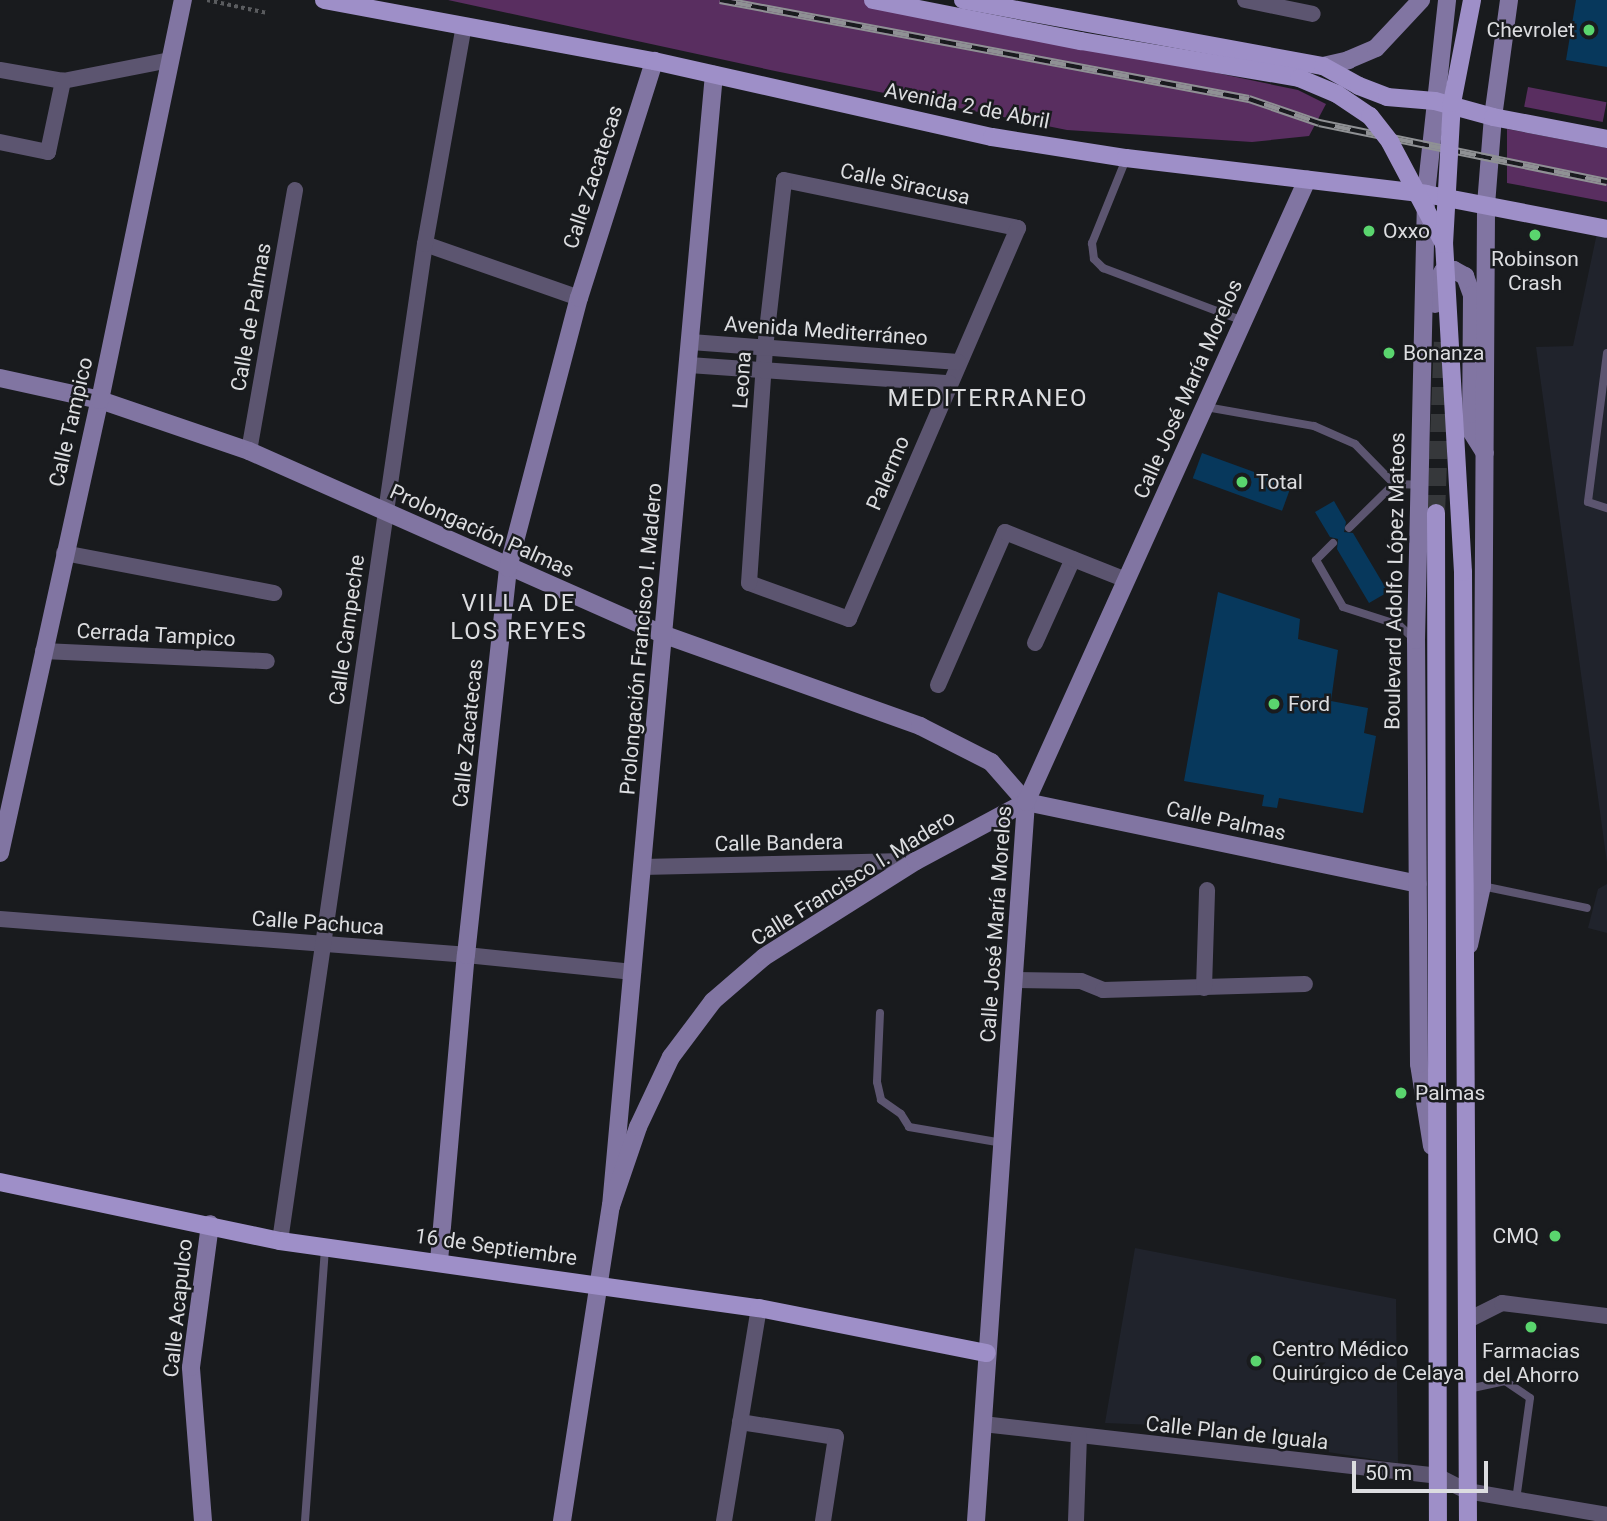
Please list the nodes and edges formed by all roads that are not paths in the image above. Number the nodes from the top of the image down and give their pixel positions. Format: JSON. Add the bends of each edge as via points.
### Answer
{"nodes":[{"id":1,"x":183,"y":0,"type":"edge"},
{"id":2,"x":324,"y":0,"type":"edge"},
{"id":3,"x":873,"y":0,"type":"edge"},
{"id":4,"x":963,"y":0,"type":"edge"},
{"id":5,"x":1245,"y":0,"type":"edge"},
{"id":6,"x":1421,"y":0,"type":"edge"},
{"id":7,"x":1447,"y":0,"type":"edge"},
{"id":8,"x":1472,"y":0,"type":"edge"},
{"id":9,"x":1508,"y":0,"type":"edge"},
{"id":10,"x":1313,"y":14,"type":"dead end"},
{"id":11,"x":464,"y":26,"type":"junction"},
{"id":12,"x":170,"y":60,"type":"junction"},
{"id":13,"x":654,"y":61,"type":"junction"},
{"id":14,"x":1323,"y":65,"type":"junction"},
{"id":15,"x":0,"y":70,"type":"edge"},
{"id":16,"x":714,"y":75,"type":"junction"},
{"id":17,"x":63,"y":81,"type":"junction"},
{"id":18,"x":1435,"y":101,"type":"junction"},
{"id":19,"x":1493,"y":117,"type":"junction"},
{"id":20,"x":1607,"y":139,"type":"edge"},
{"id":21,"x":0,"y":142,"type":"edge"},
{"id":22,"x":1126,"y":158,"type":"junction"},
{"id":23,"x":784,"y":180,"type":"joint"},
{"id":24,"x":1307,"y":180,"type":"junction"},
{"id":25,"x":295,"y":190,"type":"dead end"},
{"id":26,"x":1426,"y":194,"type":"junction"},
{"id":27,"x":1486,"y":205,"type":"junction"},
{"id":28,"x":1018,"y":228,"type":"joint"},
{"id":29,"x":1607,"y":229,"type":"edge"},
{"id":30,"x":425,"y":244,"type":"junction"},
{"id":31,"x":1444,"y":244,"type":"junction"},
{"id":32,"x":579,"y":298,"type":"junction"},
{"id":33,"x":1243,"y":321,"type":"junction"},
{"id":34,"x":691,"y":342,"type":"junction"},
{"id":35,"x":1422,"y":347,"type":"junction"},
{"id":36,"x":765,"y":348,"type":"junction"},
{"id":37,"x":1607,"y":352,"type":"edge"},
{"id":38,"x":958,"y":362,"type":"junction"},
{"id":39,"x":689,"y":365,"type":"junction"},
{"id":40,"x":764,"y":369,"type":"junction"},
{"id":41,"x":0,"y":378,"type":"edge"},
{"id":42,"x":949,"y":383,"type":"junction"},
{"id":43,"x":100,"y":400,"type":"junction"},
{"id":44,"x":1205,"y":407,"type":"junction"},
{"id":45,"x":249,"y":452,"type":"junction"},
{"id":46,"x":1485,"y":453,"type":"junction"},
{"id":47,"x":1394,"y":484,"type":"junction"},
{"id":48,"x":1419,"y":485,"type":"junction"},
{"id":49,"x":1607,"y":508,"type":"edge"},
{"id":50,"x":384,"y":512,"type":"junction"},
{"id":51,"x":1436,"y":513,"type":"tunnel mouth"},
{"id":52,"x":1349,"y":528,"type":"dead end"},
{"id":53,"x":1334,"y":543,"type":"dead end"},
{"id":54,"x":64,"y":553,"type":"junction"},
{"id":55,"x":1073,"y":559,"type":"junction"},
{"id":56,"x":508,"y":568,"type":"junction"},
{"id":57,"x":1126,"y":580,"type":"junction"},
{"id":58,"x":274,"y":593,"type":"dead end"},
{"id":59,"x":849,"y":619,"type":"joint"},
{"id":60,"x":665,"y":635,"type":"junction"},
{"id":61,"x":1416,"y":640,"type":"junction"},
{"id":62,"x":1035,"y":643,"type":"dead end"},
{"id":63,"x":43,"y":651,"type":"junction"},
{"id":64,"x":267,"y":662,"type":"dead end"},
{"id":65,"x":939,"y":685,"type":"dead end"},
{"id":66,"x":1026,"y":802,"type":"junction"},
{"id":67,"x":0,"y":853,"type":"edge"},
{"id":68,"x":916,"y":861,"type":"junction"},
{"id":69,"x":642,"y":867,"type":"junction"},
{"id":70,"x":1417,"y":884,"type":"junction"},
{"id":71,"x":1482,"y":886,"type":"junction"},
{"id":72,"x":1207,"y":890,"type":"dead end"},
{"id":73,"x":1587,"y":908,"type":"dead end"},
{"id":74,"x":0,"y":919,"type":"edge"},
{"id":75,"x":323,"y":946,"type":"junction"},
{"id":76,"x":466,"y":955,"type":"junction"},
{"id":77,"x":1465,"y":962,"type":"junction"},
{"id":78,"x":633,"y":972,"type":"junction"},
{"id":79,"x":1016,"y":980,"type":"junction"},
{"id":80,"x":1304,"y":984,"type":"dead end"},
{"id":81,"x":1204,"y":988,"type":"junction"},
{"id":82,"x":880,"y":1013,"type":"dead end"},
{"id":83,"x":1003,"y":1143,"type":"junction"},
{"id":84,"x":1435,"y":1163,"type":"junction"},
{"id":85,"x":0,"y":1182,"type":"edge"},
{"id":86,"x":611,"y":1206,"type":"junction"},
{"id":87,"x":210,"y":1224,"type":"junction"},
{"id":88,"x":280,"y":1241,"type":"junction"},
{"id":89,"x":326,"y":1247,"type":"junction"},
{"id":90,"x":439,"y":1261,"type":"junction"},
{"id":91,"x":600,"y":1284,"type":"junction"},
{"id":92,"x":759,"y":1308,"type":"junction"},
{"id":93,"x":1607,"y":1315,"type":"edge"},
{"id":94,"x":1466,"y":1321,"type":"junction"},
{"id":95,"x":987,"y":1353,"type":"junction"},
{"id":96,"x":1467,"y":1390,"type":"junction"},
{"id":97,"x":740,"y":1422,"type":"junction"},
{"id":98,"x":983,"y":1424,"type":"junction"},
{"id":99,"x":1079,"y":1436,"type":"junction"},
{"id":100,"x":1437,"y":1476,"type":"junction"},
{"id":101,"x":1467,"y":1491,"type":"junction"},
{"id":102,"x":1516,"y":1500,"type":"junction"},
{"id":103,"x":1607,"y":1515,"type":"edge"},
{"id":104,"x":203,"y":1521,"type":"edge"},
{"id":105,"x":305,"y":1521,"type":"edge"},
{"id":106,"x":562,"y":1521,"type":"edge"},
{"id":107,"x":724,"y":1521,"type":"edge"},
{"id":108,"x":823,"y":1521,"type":"edge"},
{"id":109,"x":976,"y":1521,"type":"edge"},
{"id":110,"x":1076,"y":1521,"type":"edge"},
{"id":111,"x":1437,"y":1521,"type":"edge"},
{"id":112,"x":1468,"y":1521,"type":"edge"}],
"edges":[{"from":1,"to":12,"type":"main road","name":"Calle Tampico"},
{"from":2,"to":11,"type":"main road","name":"Avenida 2 de Abril"},
{"from":3,"to":31,"type":"main road","bridge":true,"via":[[1299,79],[1337,94],[1370,117],[1390,142]]},
{"from":4,"to":14,"type":"main road"},
{"from":5,"to":10,"type":"street"},
{"from":6,"to":14,"type":"main road","via":[[1376,48]]},
{"from":7,"to":18,"type":"main road","name":"Boulevard Adolfo López Mateos"},
{"from":8,"to":31,"type":"main road","bridge":true,"via":[[1452,103]]},
{"from":9,"to":19,"type":"main road"},
{"from":11,"to":13,"type":"main road","name":"Avenida 2 de Abril"},
{"from":11,"to":30,"type":"street","name":"Calle Campeche"},
{"from":12,"to":17,"type":"street"},
{"from":12,"to":43,"type":"main road","name":"Calle Tampico"},
{"from":13,"to":16,"type":"main road","name":"Avenida 2 de Abril"},
{"from":13,"to":32,"type":"main road","name":"Calle Zacatecas"},
{"from":14,"to":18,"type":"main road","via":[[1387,97]]},
{"from":15,"to":17,"type":"street"},
{"from":16,"to":22,"type":"main road","name":"Avenida 2 de Abril","via":[[992,137]]},
{"from":16,"to":34,"type":"main road","name":"Prolongación Francisco I. Madero"},
{"from":17,"to":21,"type":"street","via":[[48,152]]},
{"from":18,"to":19,"type":"main road"},
{"from":18,"to":26,"type":"main road","name":"Boulevard Adolfo López Mateos"},
{"from":19,"to":20,"type":"main road"},
{"from":19,"to":27,"type":"main road"},
{"from":22,"to":24,"type":"main road","name":"Avenida 2 de Abril"},
{"from":22,"to":33,"type":"lane","via":[[1092,243],[1094,259],[1103,268]]},
{"from":23,"to":28,"type":"street","name":"Calle Siracusa"},
{"from":23,"to":36,"type":"street","name":"Leona"},
{"from":24,"to":26,"type":"main road","name":"Avenida 2 de Abril"},
{"from":24,"to":33,"type":"main road","name":"Calle José María Morelos"},
{"from":25,"to":45,"type":"street","name":"Calle de Palmas"},
{"from":26,"to":27,"type":"main road","name":"Avenida 2 de Abril"},
{"from":26,"to":35,"type":"main road","name":"Boulevard Adolfo López Mateos"},
{"from":27,"to":29,"type":"main road","name":"Avenida 2 de Abril"},
{"from":27,"to":46,"type":"main road"},
{"from":28,"to":38,"type":"street","name":"Palermo"},
{"from":30,"to":32,"type":"street"},
{"from":30,"to":50,"type":"street","name":"Calle Campeche"},
{"from":31,"to":77,"type":"main road","bridge":true,"via":[[1463,572]]},
{"from":32,"to":56,"type":"main road","name":"Calle Zacatecas"},
{"from":33,"to":44,"type":"main road","name":"Calle José María Morelos"},
{"from":34,"to":36,"type":"street","name":"Avenida Mediterráneo"},
{"from":34,"to":39,"type":"main road","name":"Prolongación Francisco I. Madero"},
{"from":35,"to":46,"type":"main road","via":[[1435,317],[1435,284],[1440,274],[1461,273],[1472,295],[1471,430]]},
{"from":35,"to":48,"type":"main road","name":"Boulevard Adolfo López Mateos"},
{"from":36,"to":38,"type":"street","name":"Avenida Mediterráneo"},
{"from":36,"to":40,"type":"street","name":"Leona"},
{"from":37,"to":49,"type":"lane","via":[[1588,502]]},
{"from":38,"to":42,"type":"street","name":"Palermo"},
{"from":39,"to":40,"type":"street","name":"Avenida Mediterráneo"},
{"from":39,"to":60,"type":"main road","name":"Prolongación Francisco I. Madero"},
{"from":40,"to":42,"type":"street","name":"Avenida Mediterráneo"},
{"from":40,"to":59,"type":"street","name":"Leona","via":[[749,583]]},
{"from":41,"to":43,"type":"main road","name":"Prolongación Palmas"},
{"from":42,"to":59,"type":"street","name":"Palermo"},
{"from":43,"to":45,"type":"main road","name":"Prolongación Palmas"},
{"from":43,"to":54,"type":"main road","name":"Calle Tampico"},
{"from":44,"to":47,"type":"lane","via":[[1314,426],[1354,444]]},
{"from":44,"to":57,"type":"main road","name":"Calle José María Morelos"},
{"from":45,"to":50,"type":"main road","name":"Prolongación Palmas"},
{"from":46,"to":71,"type":"main road"},
{"from":47,"to":48,"type":"lane"},
{"from":47,"to":52,"type":"lane"},
{"from":48,"to":61,"type":"main road","name":"Boulevard Adolfo López Mateos"},
{"from":50,"to":56,"type":"main road","name":"Prolongación Palmas"},
{"from":50,"to":75,"type":"street","name":"Calle Campeche"},
{"from":51,"to":84,"type":"main road","name":"Boulevard Adolfo López Mateos"},
{"from":53,"to":61,"type":"lane","via":[[1316,560],[1343,607],[1399,625]]},
{"from":54,"to":58,"type":"street"},
{"from":54,"to":63,"type":"main road","name":"Calle Tampico"},
{"from":55,"to":57,"type":"street"},
{"from":55,"to":62,"type":"street"},
{"from":55,"to":65,"type":"street","via":[[1005,531]]},
{"from":56,"to":60,"type":"main road","name":"Prolongación Palmas"},
{"from":56,"to":76,"type":"main road","name":"Calle Zacatecas"},
{"from":57,"to":66,"type":"main road","name":"Calle José María Morelos"},
{"from":60,"to":66,"type":"main road","name":"Prolongación Palmas","via":[[920,726],[991,762]]},
{"from":60,"to":69,"type":"main road","name":"Prolongación Francisco I. Madero"},
{"from":61,"to":70,"type":"main road","name":"Boulevard Adolfo López Mateos"},
{"from":63,"to":64,"type":"street","name":"Cerrada Tampico"},
{"from":63,"to":67,"type":"main road","name":"Calle Tampico"},
{"from":66,"to":68,"type":"main road","name":"Calle Francisco I. Madero"},
{"from":66,"to":70,"type":"main road","name":"Calle Palmas"},
{"from":66,"to":79,"type":"main road","name":"Calle José María Morelos"},
{"from":68,"to":69,"type":"street","name":"Calle Bandera"},
{"from":68,"to":86,"type":"main road","name":"Calle Francisco I. Madero","via":[[764,957],[713,1001],[671,1057],[638,1127]]},
{"from":69,"to":78,"type":"main road","name":"Prolongación Francisco I. Madero"},
{"from":70,"to":84,"type":"main road","name":"Boulevard Adolfo López Mateos","via":[[1419,1064]]},
{"from":71,"to":73,"type":"lane"},
{"from":71,"to":77,"type":"main road"},
{"from":72,"to":81,"type":"street"},
{"from":74,"to":75,"type":"street","name":"Calle Pachuca"},
{"from":75,"to":76,"type":"street","name":"Calle Pachuca"},
{"from":75,"to":88,"type":"street","name":"Calle Campeche"},
{"from":76,"to":78,"type":"street","name":"Calle Pachuca"},
{"from":76,"to":90,"type":"main road","name":"Calle Zacatecas"},
{"from":77,"to":94,"type":"main road"},
{"from":78,"to":86,"type":"main road","name":"Prolongación Francisco I. Madero"},
{"from":79,"to":81,"type":"street","via":[[1081,981],[1102,990]]},
{"from":79,"to":83,"type":"main road","name":"Calle José María Morelos"},
{"from":80,"to":81,"type":"street"},
{"from":82,"to":83,"type":"lane","via":[[877,1083],[881,1100],[901,1114],[909,1127]]},
{"from":83,"to":95,"type":"main road","name":"Calle José María Morelos"},
{"from":84,"to":100,"type":"main road","name":"Boulevard Adolfo López Mateos"},
{"from":85,"to":87,"type":"main road","name":"16 de Septiembre"},
{"from":86,"to":91,"type":"main road","name":"Calle Francisco I. Madero"},
{"from":87,"to":88,"type":"main road","name":"16 de Septiembre"},
{"from":87,"to":104,"type":"main road","name":"Calle Acapulco","via":[[191,1367]]},
{"from":88,"to":89,"type":"main road","name":"16 de Septiembre"},
{"from":89,"to":90,"type":"main road","name":"16 de Septiembre"},
{"from":89,"to":105,"type":"lane"},
{"from":90,"to":91,"type":"main road","name":"16 de Septiembre"},
{"from":91,"to":92,"type":"main road","name":"16 de Septiembre"},
{"from":91,"to":106,"type":"main road","name":"Calle Francisco I. Madero"},
{"from":92,"to":95,"type":"main road","name":"16 de Septiembre"},
{"from":92,"to":97,"type":"street"},
{"from":93,"to":94,"type":"street","via":[[1502,1303]]},
{"from":94,"to":96,"type":"main road"},
{"from":95,"to":98,"type":"main road","name":"Calle José María Morelos"},
{"from":96,"to":101,"type":"main road"},
{"from":96,"to":102,"type":"lane","via":[[1504,1381],[1530,1398]]},
{"from":97,"to":107,"type":"street"},
{"from":97,"to":108,"type":"street","via":[[836,1437]]},
{"from":98,"to":99,"type":"street","name":"Calle Plan de Iguala"},
{"from":98,"to":109,"type":"main road","name":"Calle José María Morelos"},
{"from":99,"to":100,"type":"street","name":"Calle Plan de Iguala"},
{"from":99,"to":110,"type":"street"},
{"from":100,"to":101,"type":"street","name":"Calle Plan de Iguala"},
{"from":100,"to":111,"type":"main road","name":"Boulevard Adolfo López Mateos"},
{"from":101,"to":102,"type":"street","name":"Calle Plan de Iguala"},
{"from":101,"to":112,"type":"main road"},
{"from":102,"to":103,"type":"street","name":"Calle Plan de Iguala"}]}
